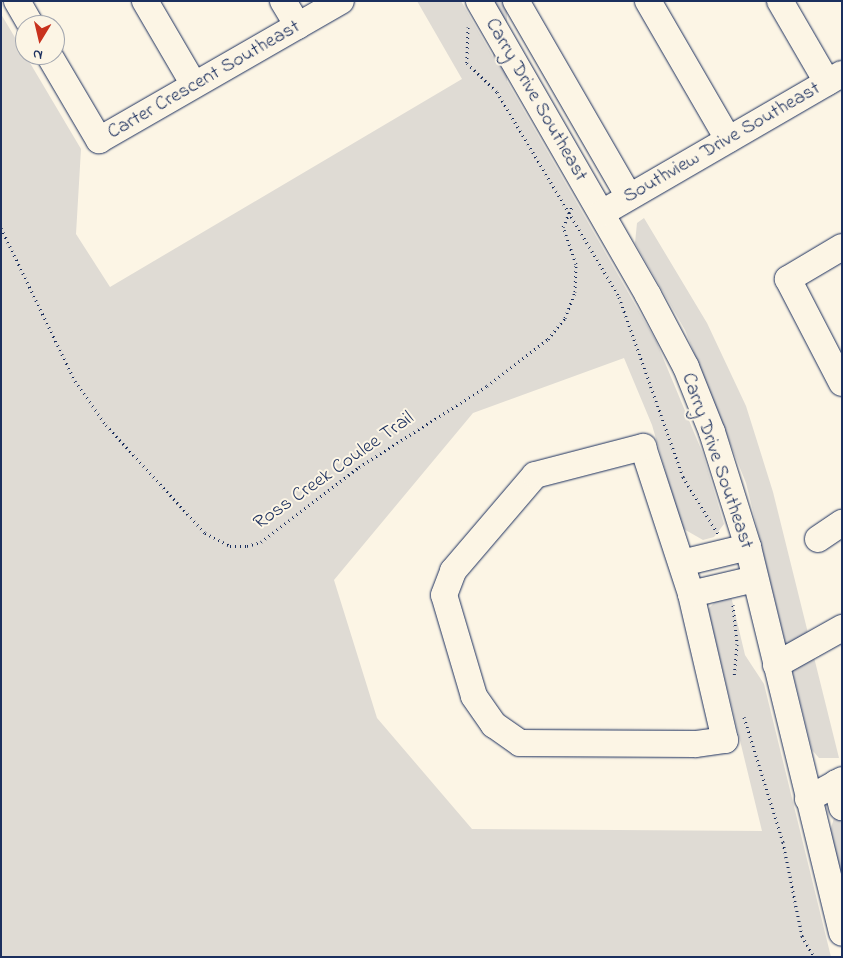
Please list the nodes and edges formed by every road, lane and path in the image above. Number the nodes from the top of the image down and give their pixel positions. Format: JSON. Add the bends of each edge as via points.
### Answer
{"nodes":[{"id":1,"x":17,"y":1,"type":"edge"},
{"id":2,"x":145,"y":1,"type":"edge"},
{"id":3,"x":283,"y":1,"type":"edge"},
{"id":4,"x":342,"y":1,"type":"edge"},
{"id":5,"x":516,"y":1,"type":"edge"},
{"id":6,"x":648,"y":1,"type":"edge"},
{"id":7,"x":780,"y":1,"type":"edge"},
{"id":8,"x":473,"y":11,"type":"edge"},
{"id":9,"x":25,"y":15,"type":"edge"},
{"id":10,"x":298,"y":26,"type":"junction"},
{"id":11,"x":55,"y":65,"type":"edge"},
{"id":12,"x":834,"y":78,"type":"edge"},
{"id":13,"x":194,"y":85,"type":"junction"},
{"id":14,"x":728,"y":139,"type":"junction"},
{"id":15,"x":629,"y":197,"type":"junction"},
{"id":16,"x":574,"y":203,"type":"dead end"},
{"id":17,"x":571,"y":211,"type":"junction"},
{"id":18,"x":602,"y":212,"type":"junction"},
{"id":19,"x":1,"y":228,"type":"edge"},
{"id":20,"x":842,"y":247,"type":"edge"},
{"id":21,"x":842,"y":383,"type":"edge"},
{"id":22,"x":842,"y":523,"type":"edge"},
{"id":23,"x":818,"y":539,"type":"dead end"},
{"id":24,"x":722,"y":544,"type":"dead end"},
{"id":25,"x":748,"y":548,"type":"junction"},
{"id":26,"x":682,"y":563,"type":"junction"},
{"id":27,"x":756,"y":578,"type":"junction"},
{"id":28,"x":691,"y":594,"type":"junction"},
{"id":29,"x":734,"y":601,"type":"dead end"},
{"id":30,"x":842,"y":628,"type":"edge"},
{"id":31,"x":776,"y":665,"type":"junction"},
{"id":32,"x":734,"y":683,"type":"dead end"},
{"id":33,"x":741,"y":708,"type":"dead end"},
{"id":34,"x":840,"y":790,"type":"edge"},
{"id":35,"x":808,"y":799,"type":"junction"},
{"id":36,"x":842,"y":933,"type":"edge"},
{"id":37,"x":814,"y":957,"type":"edge"}],
"edges":[{"from":1,"to":9,"type":"street"},
{"from":2,"to":13,"type":"street"},
{"from":3,"to":10,"type":"street"},
{"from":4,"to":10,"type":"street","name":"Carter Crescent Southeast"},
{"from":5,"to":15,"type":"street"},
{"from":6,"to":14,"type":"street"},
{"from":7,"to":12,"type":"street"},
{"from":8,"to":17,"type":"path","via":[[467,63],[497,92]]},
{"from":8,"to":18,"type":"street","name":"Carry Drive Southeast"},
{"from":10,"to":13,"type":"street","name":"Carter Crescent Southeast"},
{"from":11,"to":13,"type":"street","name":"Carter Crescent Southeast","via":[[99,140]]},
{"from":12,"to":14,"type":"street","name":"Southview Drive Southeast"},
{"from":14,"to":15,"type":"street","name":"Southview Drive Southeast"},
{"from":15,"to":18,"type":"street","name":"Southview Drive Southeast"},
{"from":16,"to":17,"type":"path","name":"Ross Creek Coulee Trail"},
{"from":17,"to":19,"type":"path","name":"Ross Creek Coulee Trail","via":[[563,226],[576,264],[575,292],[565,318],[548,339],[487,386],[359,467],[261,542],[247,546],[230,546],[206,533],[106,425],[71,374]]},
{"from":17,"to":24,"type":"path","via":[[628,316],[683,477],[715,525]]},
{"from":18,"to":25,"type":"street","name":"Carry Drive Southeast","via":[[686,367]]},
{"from":20,"to":21,"type":"street","via":[[788,279]]},
{"from":22,"to":23,"type":"street"},
{"from":25,"to":26,"type":"street"},
{"from":25,"to":27,"type":"street","name":"Carry Drive Southeast"},
{"from":26,"to":28,"type":"street"},
{"from":26,"to":28,"type":"street","via":[[643,447],[535,475],[453,571],[444,595],[474,696],[494,724],[520,743],[695,744],[725,740]]},
{"from":27,"to":28,"type":"street"},
{"from":27,"to":31,"type":"street","name":"Carry Drive Southeast"},
{"from":29,"to":32,"type":"path"},
{"from":30,"to":31,"type":"street"},
{"from":31,"to":35,"type":"street","name":"Carry Drive Southeast"},
{"from":33,"to":37,"type":"path","via":[[783,842],[802,936]]},
{"from":34,"to":35,"type":"street"},
{"from":35,"to":36,"type":"street","name":"Carry Drive Southeast"}]}
